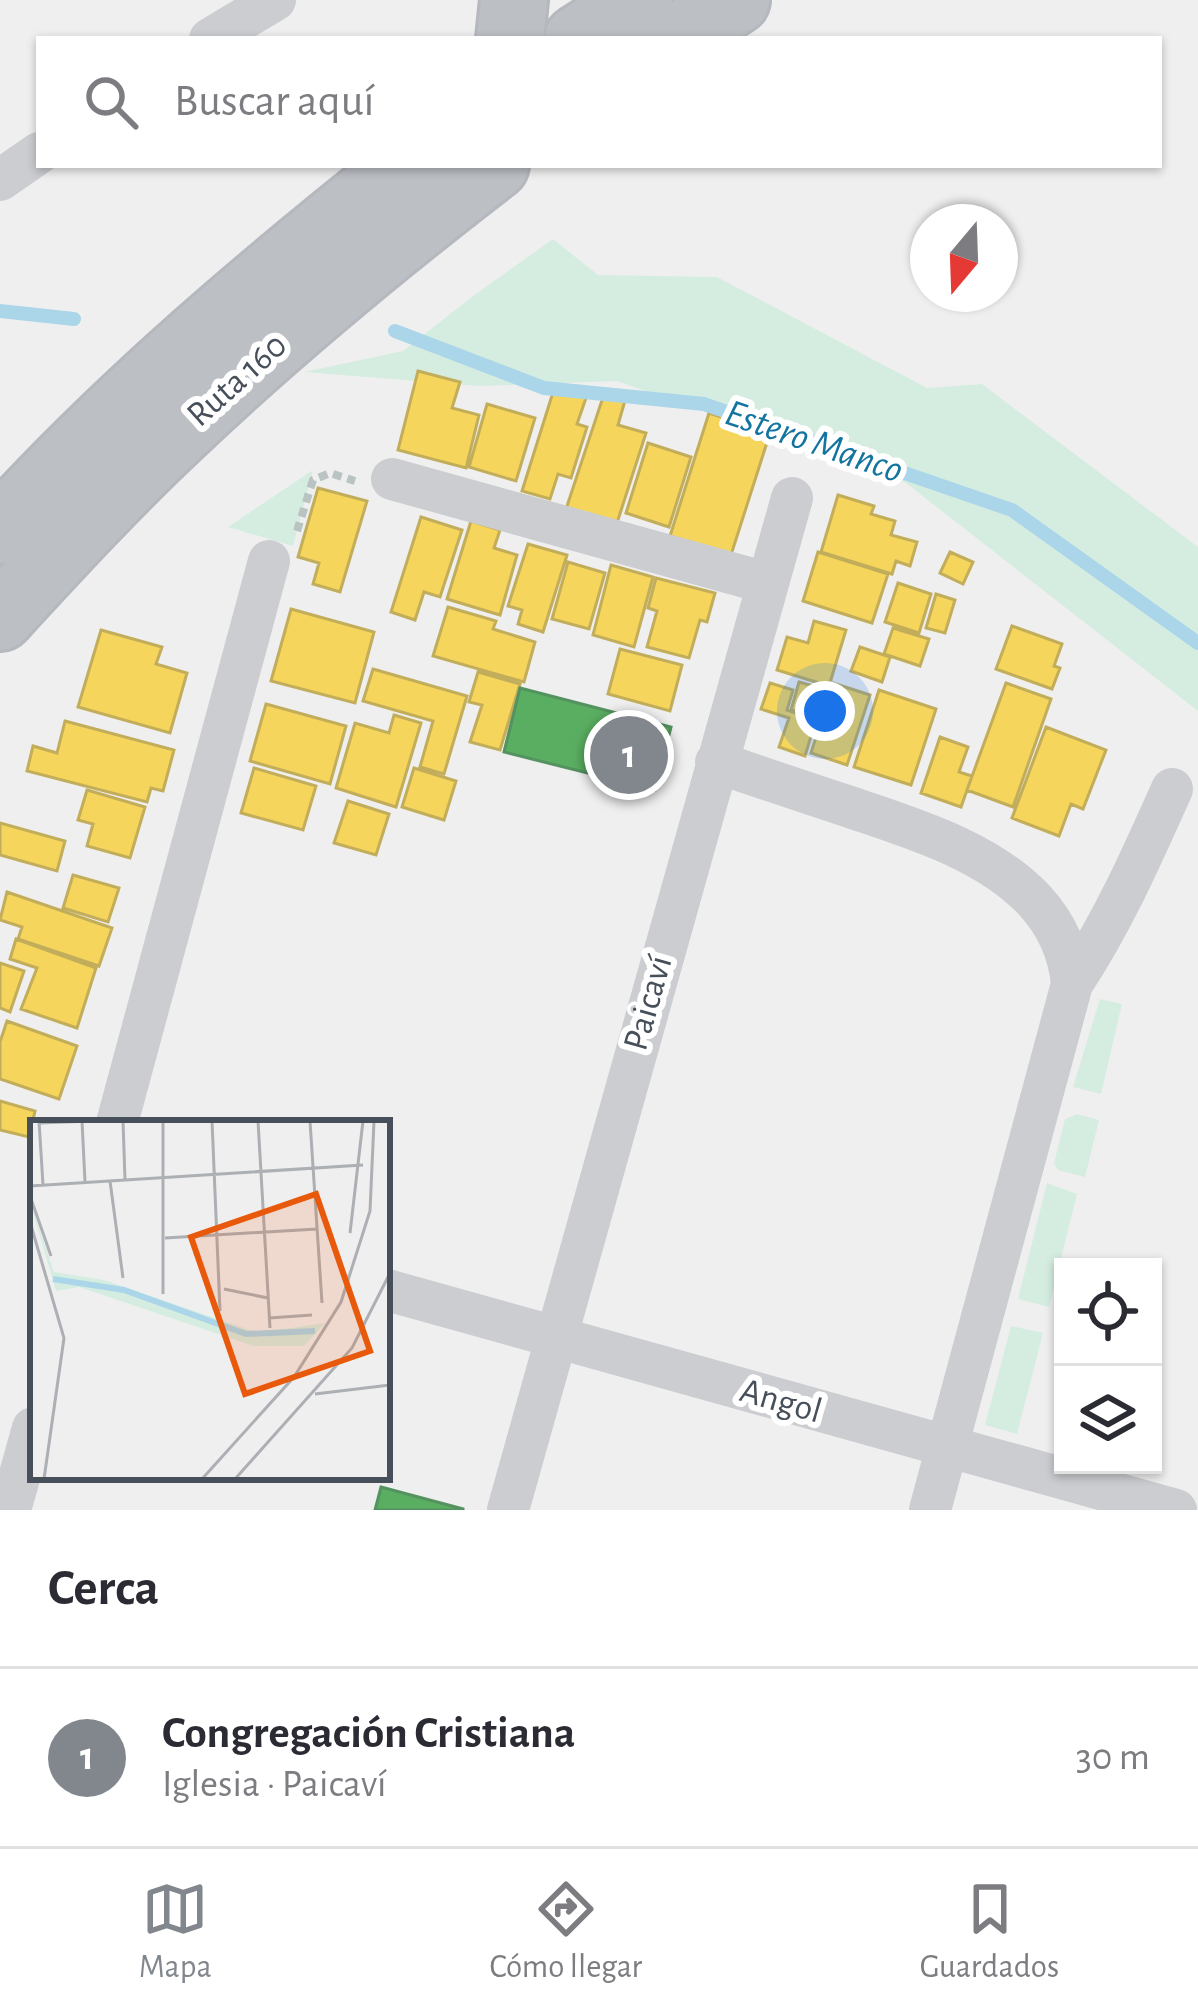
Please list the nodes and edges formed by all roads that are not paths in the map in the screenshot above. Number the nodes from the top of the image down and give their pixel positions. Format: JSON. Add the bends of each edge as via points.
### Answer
{"nodes":[{"id":1,"x":275,"y":0,"type":"edge"},
{"id":2,"x":514,"y":0,"type":"edge"},
{"id":3,"x":639,"y":0,"type":"edge"},
{"id":4,"x":736,"y":0,"type":"edge"},
{"id":5,"x":215,"y":36,"type":"edge"},
{"id":6,"x":510,"y":36,"type":"edge"},
{"id":7,"x":583,"y":36,"type":"edge"},
{"id":8,"x":681,"y":36,"type":"edge"},
{"id":9,"x":36,"y":154,"type":"edge"},
{"id":10,"x":400,"y":168,"type":"edge"},
{"id":11,"x":491,"y":168,"type":"edge"},
{"id":12,"x":0,"y":180,"type":"edge"},
{"id":13,"x":392,"y":479,"type":"road end"},
{"id":14,"x":792,"y":498,"type":"dead end"},
{"id":15,"x":0,"y":530,"type":"edge"},
{"id":16,"x":269,"y":561,"type":"road end"},
{"id":17,"x":767,"y":583,"type":"junction"},
{"id":18,"x":0,"y":617,"type":"edge"},
{"id":19,"x":716,"y":762,"type":"junction"},
{"id":20,"x":1172,"y":789,"type":"dead end"},
{"id":21,"x":1072,"y":983,"type":"junction"},
{"id":22,"x":118,"y":1120,"type":"edge"},
{"id":23,"x":390,"y":1291,"type":"edge"},
{"id":24,"x":555,"y":1337,"type":"junction"},
{"id":25,"x":30,"y":1439,"type":"edge"},
{"id":26,"x":946,"y":1448,"type":"junction"},
{"id":27,"x":10,"y":1510,"type":"edge"},
{"id":28,"x":508,"y":1510,"type":"edge"},
{"id":29,"x":930,"y":1510,"type":"edge"},
{"id":30,"x":1175,"y":1510,"type":"edge"}],
"edges":[{"from":1,"to":5,"type":"street"},
{"from":2,"to":6,"type":"highway"},
{"from":3,"to":7,"type":"highway"},
{"from":4,"to":8,"type":"highway"},
{"from":9,"to":12,"type":"street"},
{"from":10,"to":15,"type":"highway","name":"Ruta 160","via":[[182,349]]},
{"from":11,"to":18,"type":"highway","name":"Ruta 160","via":[[350,279],[180,431]]},
{"from":13,"to":17,"type":"street"},
{"from":14,"to":17,"type":"street","name":"Paicaví"},
{"from":16,"to":22,"type":"street"},
{"from":17,"to":19,"type":"street","name":"Paicaví"},
{"from":19,"to":21,"type":"street","via":[[919,832],[993,868],[1048,917]]},
{"from":19,"to":24,"type":"street","name":"Paicaví"},
{"from":20,"to":21,"type":"street","via":[[1100,943]]},
{"from":21,"to":26,"type":"street"},
{"from":23,"to":24,"type":"street","name":"Angol"},
{"from":24,"to":26,"type":"street","name":"Angol"},
{"from":24,"to":28,"type":"street","name":"Paicaví"},
{"from":25,"to":27,"type":"street"},
{"from":26,"to":29,"type":"street"},
{"from":26,"to":30,"type":"street","name":"Angol"}]}
